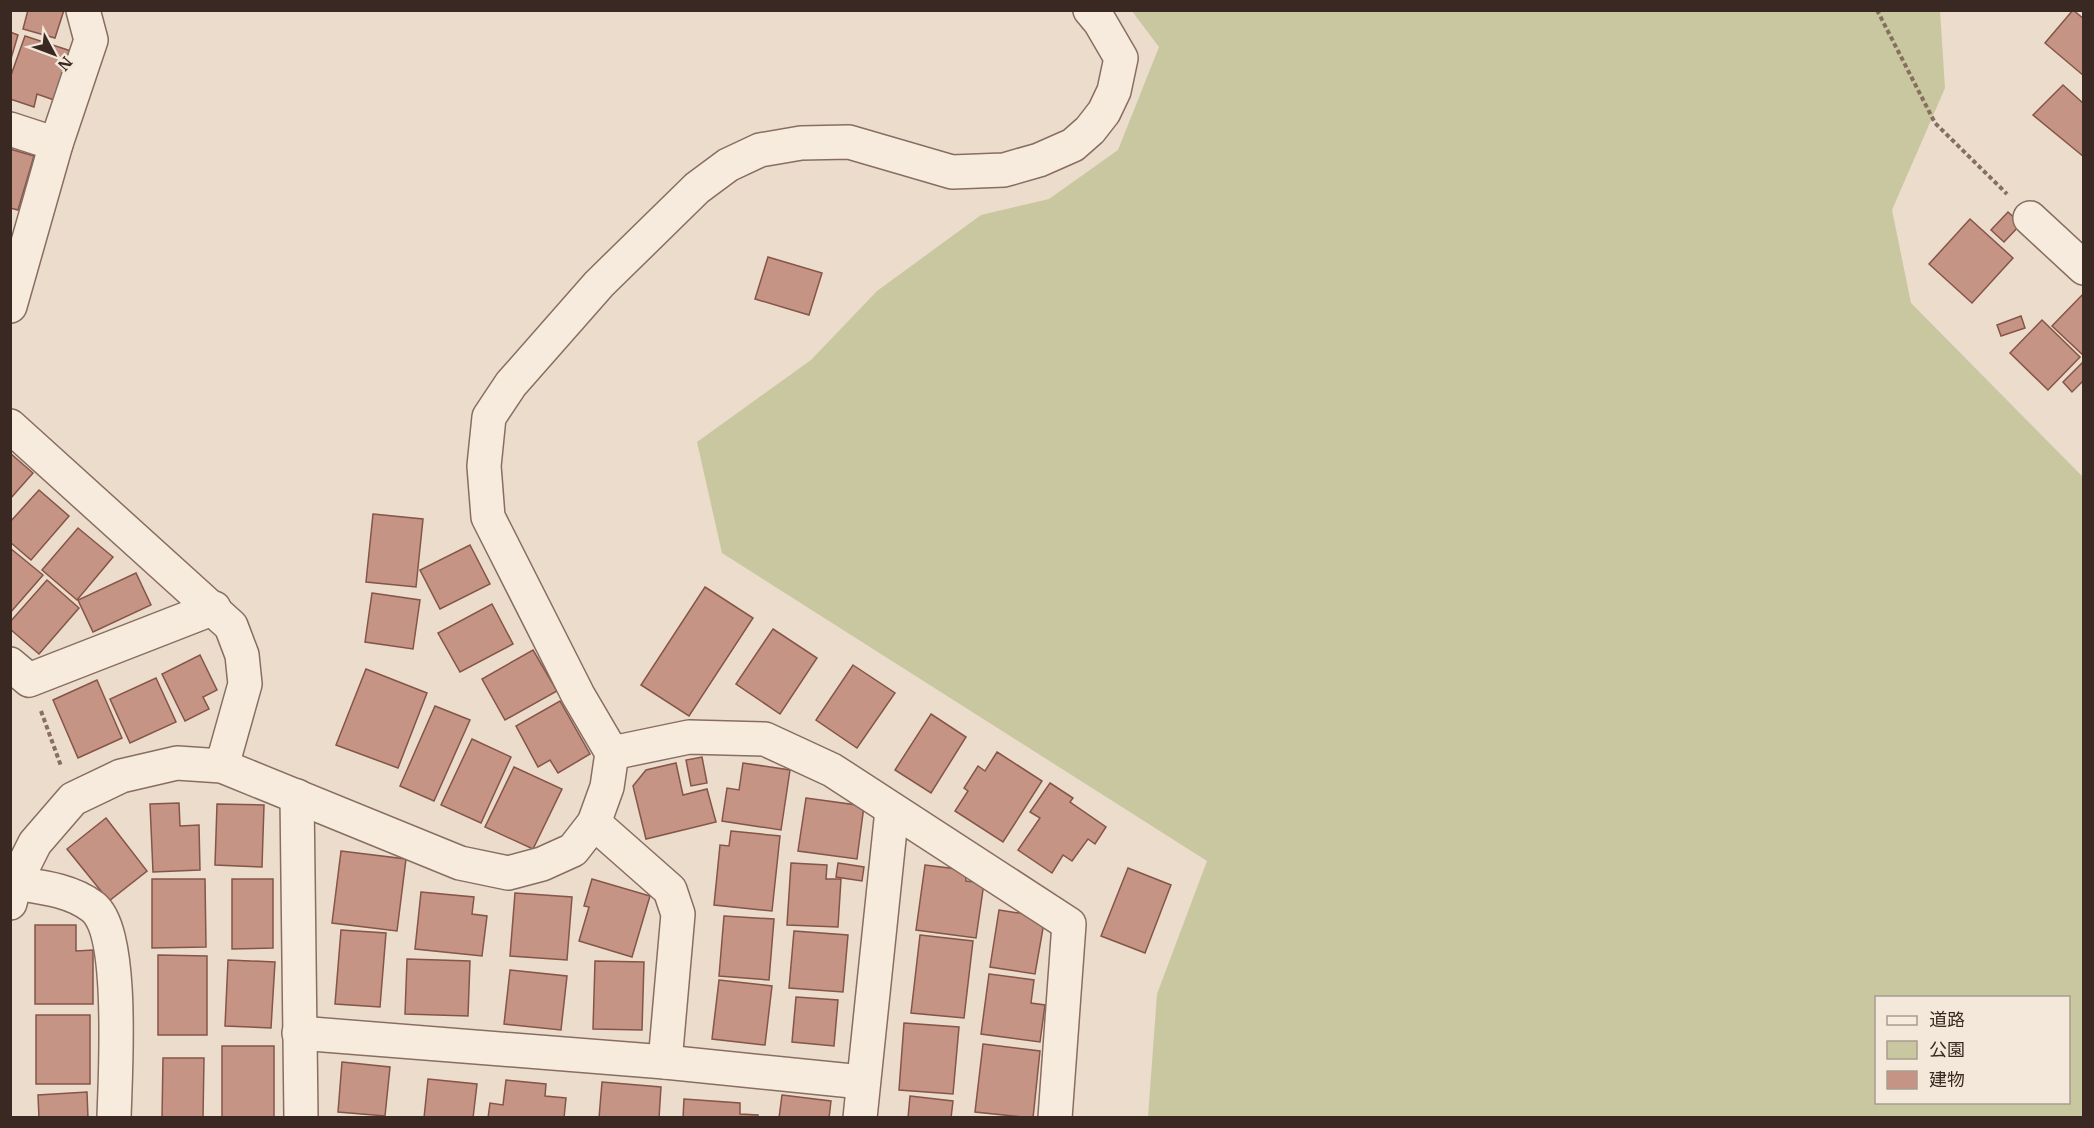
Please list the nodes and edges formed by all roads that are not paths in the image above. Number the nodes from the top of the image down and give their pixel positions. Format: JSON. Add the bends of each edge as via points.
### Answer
{"nodes":[{"id":1,"x":83,"y":10,"type":"edge"},
{"id":2,"x":1090,"y":10,"type":"edge"},
{"id":3,"x":10,"y":129,"type":"edge"},
{"id":4,"x":56,"y":144,"type":"junction"},
{"id":5,"x":2030,"y":218,"type":"road end"},
{"id":6,"x":2084,"y":268,"type":"edge"},
{"id":7,"x":10,"y":306,"type":"edge"},
{"id":8,"x":10,"y":426,"type":"edge"},
{"id":9,"x":214,"y":608,"type":"junction"},
{"id":10,"x":20,"y":672,"type":"edge"},
{"id":11,"x":612,"y":753,"type":"junction"},
{"id":12,"x":222,"y":766,"type":"junction"},
{"id":13,"x":297,"y":796,"type":"junction"},
{"id":14,"x":892,"y":810,"type":"junction"},
{"id":15,"x":594,"y":824,"type":"junction"},
{"id":16,"x":13,"y":893,"type":"edge"},
{"id":17,"x":299,"y":1033,"type":"junction"},
{"id":18,"x":665,"y":1062,"type":"junction"},
{"id":19,"x":862,"y":1082,"type":"junction"},
{"id":20,"x":114,"y":1118,"type":"edge"},
{"id":21,"x":301,"y":1118,"type":"edge"},
{"id":22,"x":860,"y":1118,"type":"edge"},
{"id":23,"x":1055,"y":1118,"type":"edge"}],
"edges":[{"from":1,"to":4,"type":"street","via":[[91,40]]},
{"from":2,"to":11,"type":"street","via":[[1120,58],[1114,91],[1104,112],[1073,145],[1004,170],[952,172],[849,142],[801,143],[760,150],[728,165],[697,188],[599,284],[511,384],[489,417],[484,466],[488,517],[578,695]]},
{"from":3,"to":4,"type":"street"},
{"from":4,"to":7,"type":"street"},
{"from":5,"to":6,"type":"street"},
{"from":8,"to":9,"type":"street"},
{"from":9,"to":10,"type":"street"},
{"from":9,"to":12,"type":"street","via":[[231,626],[242,654],[245,684]]},
{"from":11,"to":14,"type":"street","via":[[689,737],[765,739],[832,770]]},
{"from":11,"to":15,"type":"street","via":[[607,787]]},
{"from":12,"to":13,"type":"street"},
{"from":12,"to":16,"type":"street","via":[[177,763],[121,776],[73,799],[35,843]]},
{"from":13,"to":15,"type":"street","via":[[460,863],[508,873],[573,850]]},
{"from":13,"to":17,"type":"street"},
{"from":14,"to":19,"type":"street"},
{"from":14,"to":23,"type":"street","via":[[1069,924]]},
{"from":15,"to":18,"type":"street","via":[[670,890],[678,914]]},
{"from":16,"to":20,"type":"street","via":[[59,890],[94,908],[106,933],[116,974]]},
{"from":17,"to":18,"type":"street"},
{"from":17,"to":21,"type":"street"},
{"from":18,"to":19,"type":"street"},
{"from":19,"to":22,"type":"street"}]}
